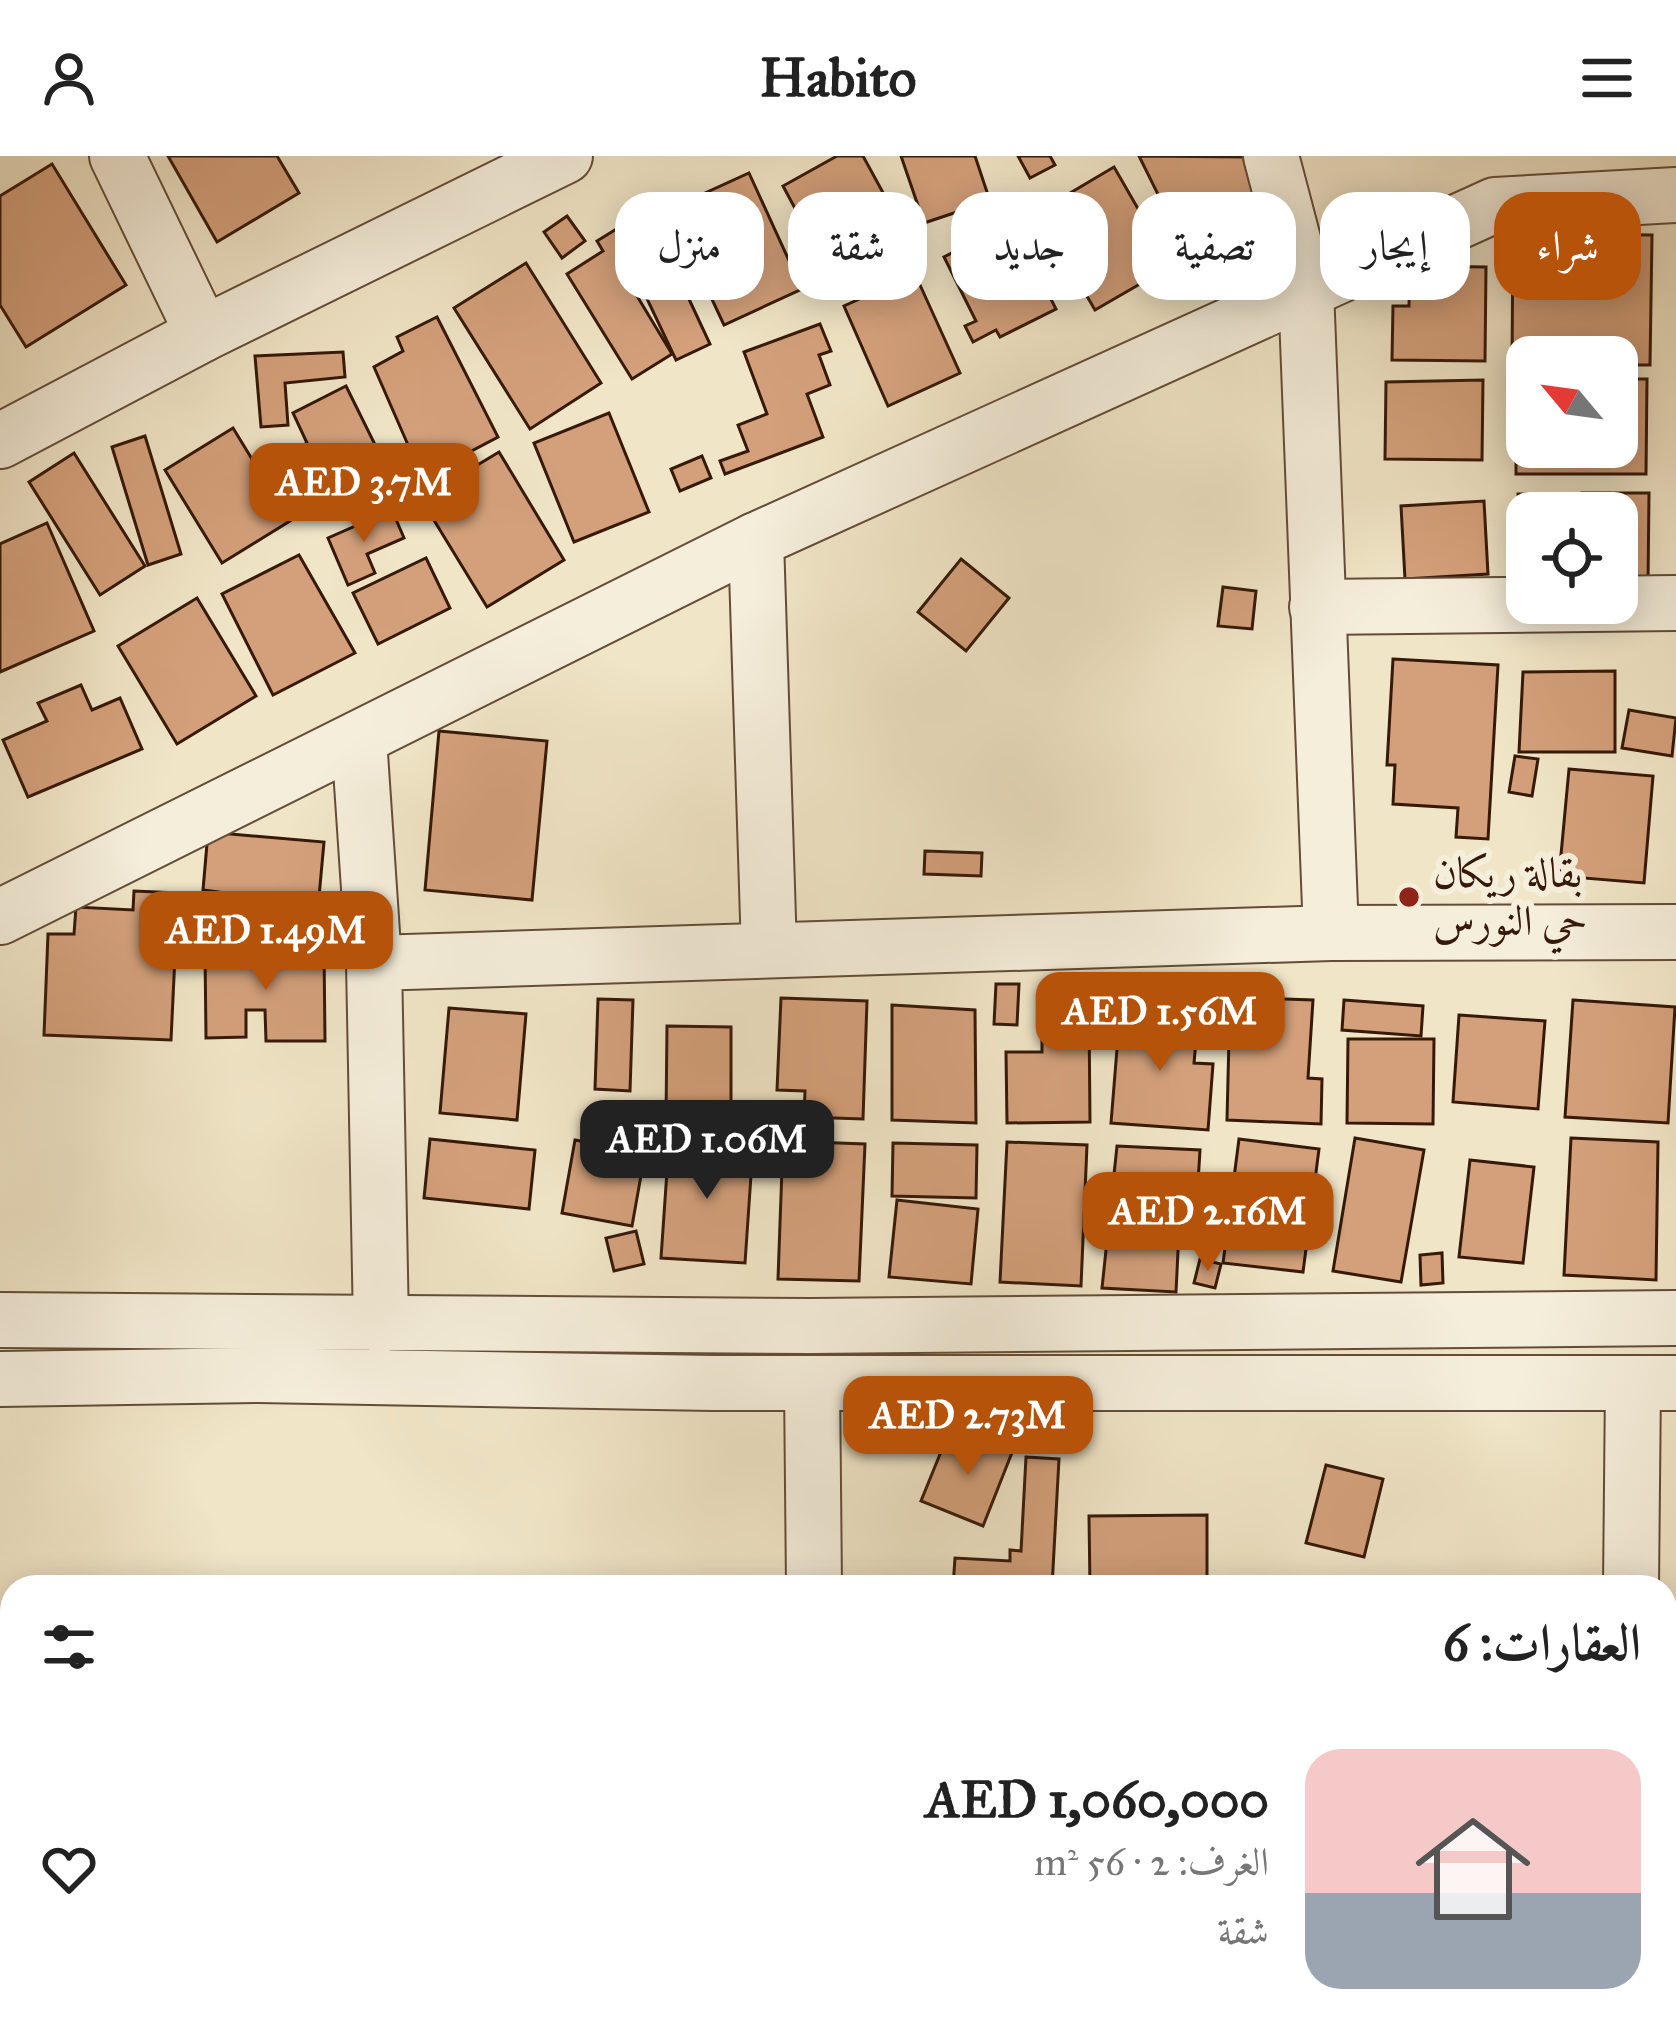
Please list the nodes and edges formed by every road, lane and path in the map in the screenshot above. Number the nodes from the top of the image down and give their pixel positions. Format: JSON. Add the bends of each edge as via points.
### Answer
{"nodes":[{"id":1,"x":117,"y":156,"type":"edge"},
{"id":2,"x":565,"y":156,"type":"edge"},
{"id":3,"x":1271,"y":156,"type":"edge"},
{"id":4,"x":1676,"y":195,"type":"edge"},
{"id":5,"x":1306,"y":289,"type":"junction"},
{"id":6,"x":203,"y":334,"type":"junction"},
{"id":7,"x":0,"y":441,"type":"edge"},
{"id":8,"x":756,"y":540,"type":"junction"},
{"id":9,"x":1676,"y":603,"type":"edge"},
{"id":10,"x":1317,"y":608,"type":"junction"},
{"id":11,"x":359,"y":740,"type":"junction"},
{"id":12,"x":0,"y":917,"type":"edge"},
{"id":13,"x":1676,"y":932,"type":"edge"},
{"id":14,"x":1331,"y":933,"type":"junction"},
{"id":15,"x":769,"y":950,"type":"junction"},
{"id":16,"x":374,"y":964,"type":"junction"},
{"id":17,"x":1676,"y":1318,"type":"edge"},
{"id":18,"x":0,"y":1320,"type":"edge"},
{"id":19,"x":381,"y":1325,"type":"junction"},
{"id":20,"x":0,"y":1379,"type":"edge"},
{"id":21,"x":812,"y":1383,"type":"junction"},
{"id":22,"x":1654,"y":1383,"type":"edge"},
{"id":23,"x":814,"y":1575,"type":"edge"},
{"id":24,"x":1632,"y":1575,"type":"edge"}],
"edges":[{"from":1,"to":6,"type":"street"},
{"from":2,"to":6,"type":"street"},
{"from":3,"to":5,"type":"street"},
{"from":4,"to":5,"type":"street","via":[[1495,205]]},
{"from":5,"to":8,"type":"street"},
{"from":5,"to":10,"type":"street"},
{"from":6,"to":7,"type":"street"},
{"from":8,"to":11,"type":"street"},
{"from":8,"to":15,"type":"street"},
{"from":9,"to":10,"type":"street"},
{"from":10,"to":14,"type":"street"},
{"from":11,"to":12,"type":"street"},
{"from":11,"to":16,"type":"street"},
{"from":13,"to":14,"type":"street"},
{"from":14,"to":15,"type":"street"},
{"from":15,"to":16,"type":"street"},
{"from":16,"to":19,"type":"street"},
{"from":17,"to":19,"type":"street"},
{"from":18,"to":19,"type":"street"},
{"from":20,"to":21,"type":"street"},
{"from":21,"to":22,"type":"street"},
{"from":21,"to":23,"type":"street"},
{"from":22,"to":24,"type":"street"}]}
